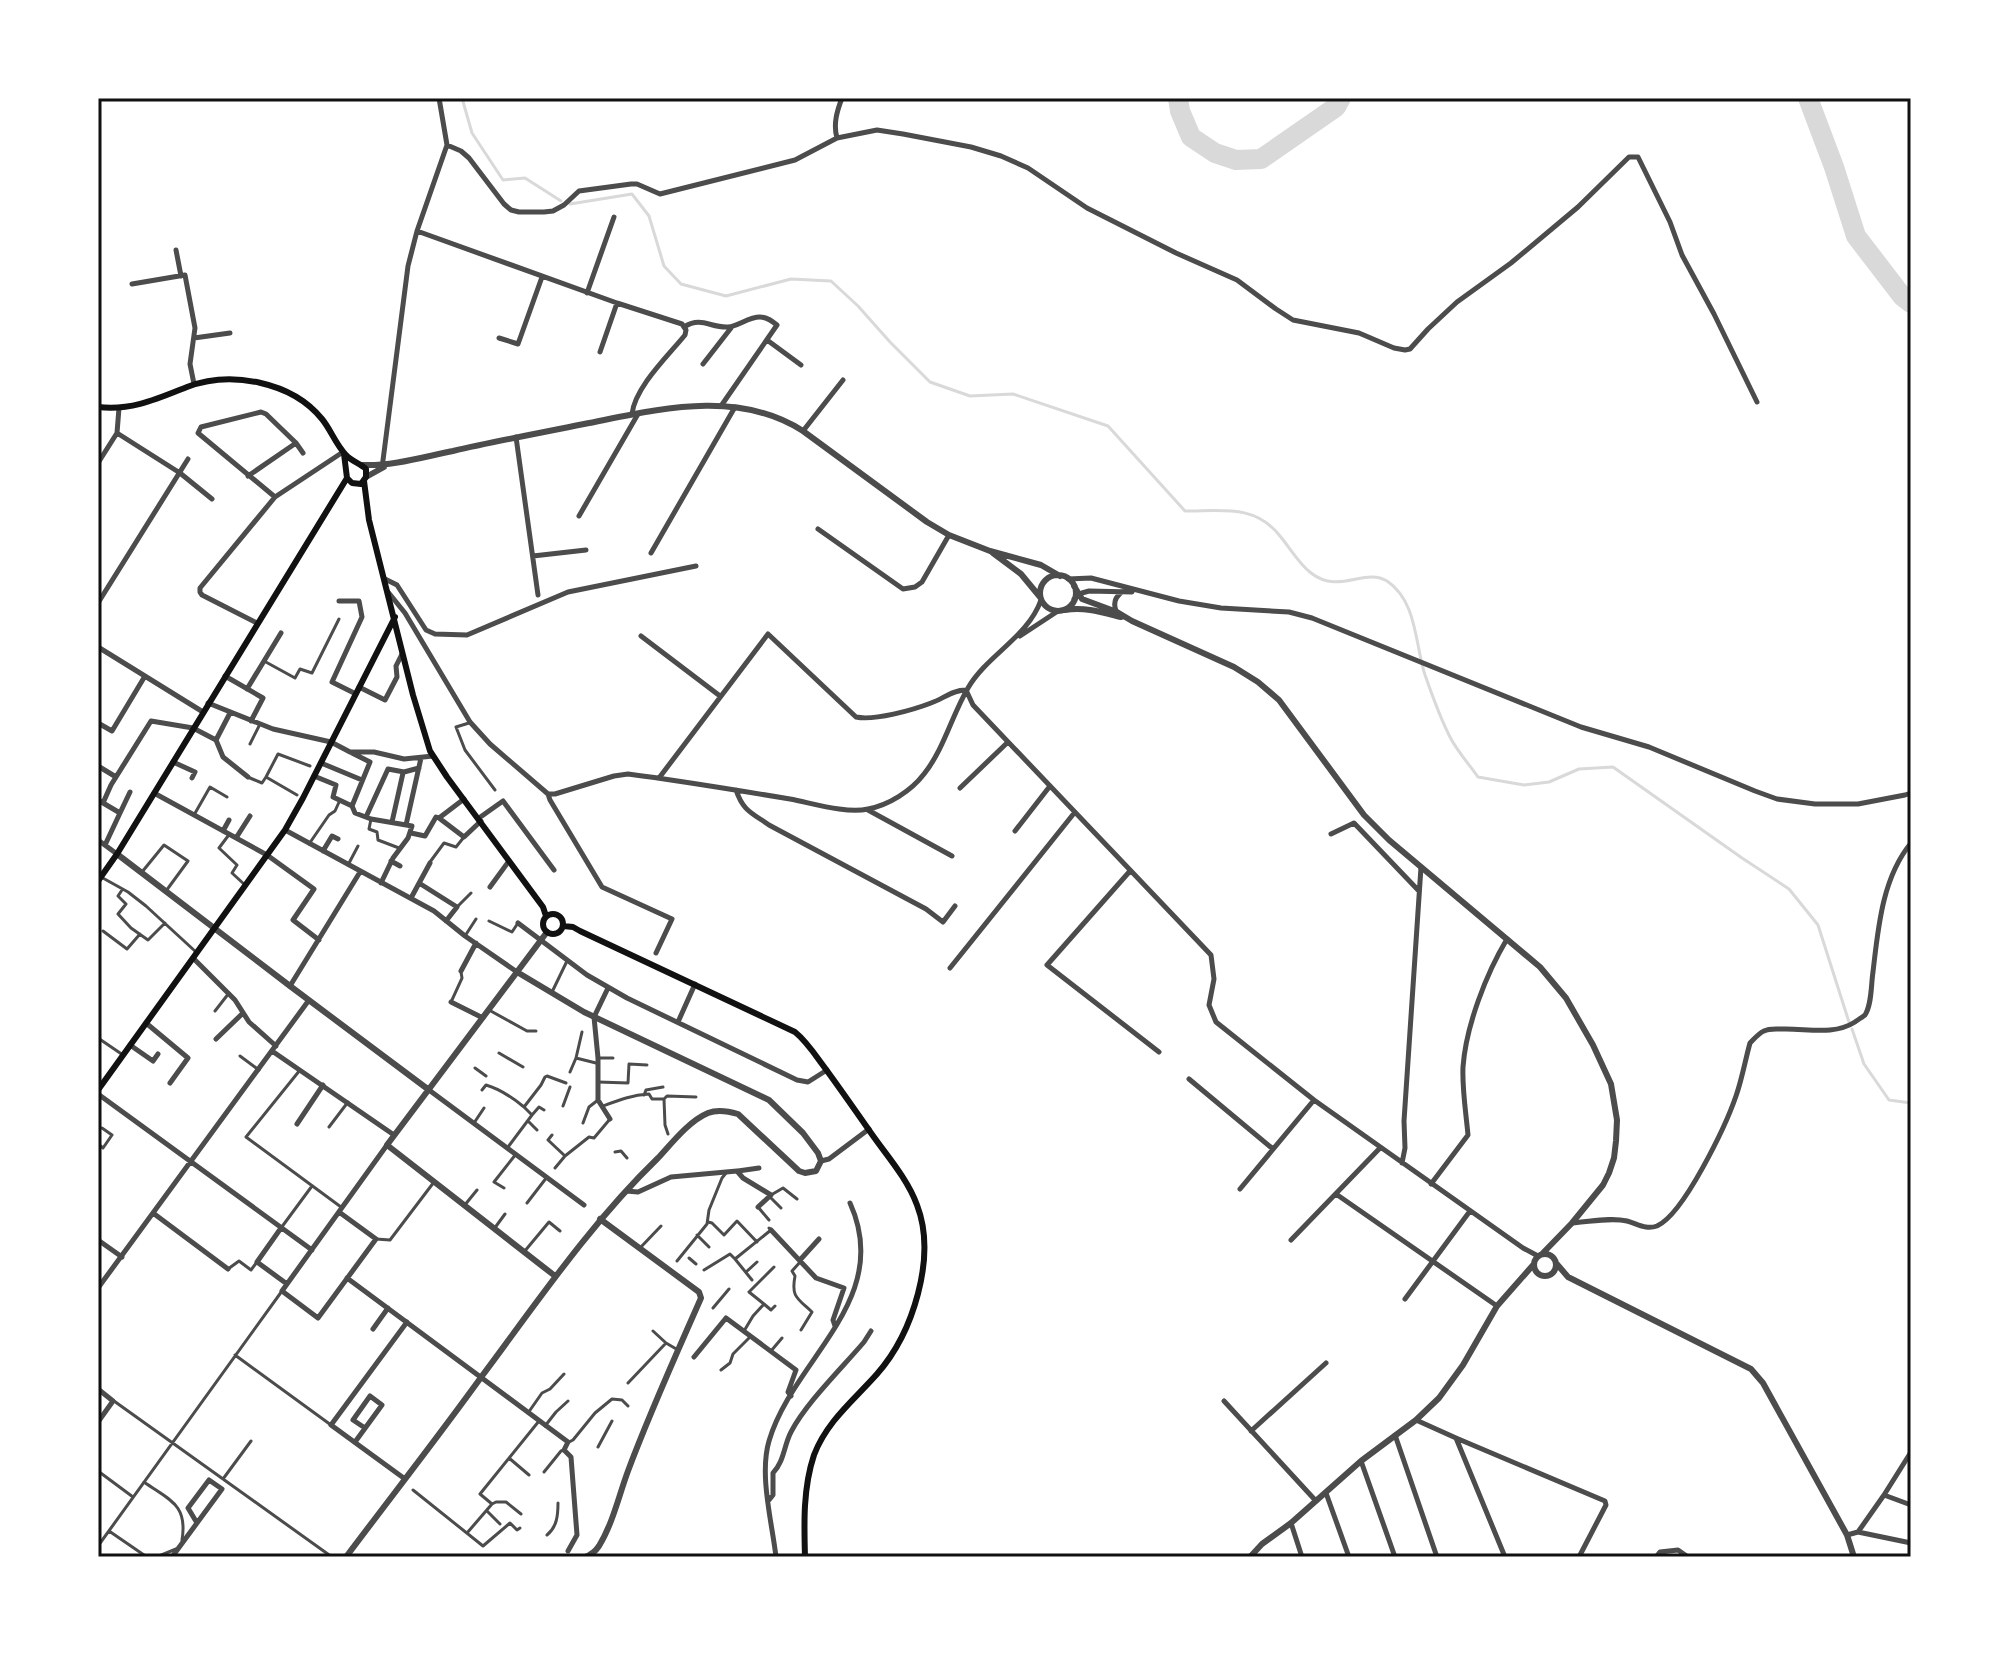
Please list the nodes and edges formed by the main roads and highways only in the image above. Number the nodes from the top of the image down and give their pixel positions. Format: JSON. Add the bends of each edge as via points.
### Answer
{"nodes":[{"id":1,"x":98,"y":407,"type":"edge"},
{"id":2,"x":344,"y":453,"type":"junction"},
{"id":3,"x":361,"y":464,"type":"junction"},
{"id":4,"x":347,"y":476,"type":"junction"},
{"id":5,"x":365,"y":479,"type":"junction"},
{"id":6,"x":395,"y":617,"type":"junction"},
{"id":7,"x":100,"y":875,"type":"edge"},
{"id":8,"x":546,"y":916,"type":"junction"},
{"id":9,"x":563,"y":926,"type":"junction"},
{"id":10,"x":98,"y":1092,"type":"edge"},
{"id":11,"x":805,"y":1557,"type":"edge"}],
"edges":[{"from":1,"to":2,"type":"main road","via":[[138,406],[194,384],[240,380],[268,385],[309,405]]},
{"from":2,"to":3,"type":"main road"},
{"from":2,"to":4,"type":"main road"},
{"from":3,"to":4,"type":"main road","via":[[350,466]]},
{"from":3,"to":5,"type":"main road"},
{"from":4,"to":5,"type":"main road","via":[[356,484]]},
{"from":4,"to":7,"type":"main road"},
{"from":5,"to":6,"type":"main road","via":[[369,520]]},
{"from":6,"to":8,"type":"main road","via":[[433,756]]},
{"from":6,"to":10,"type":"main road","via":[[285,830]]},
{"from":8,"to":9,"type":"main road","via":[[560,916]]},
{"from":8,"to":9,"type":"main road","via":[[542,924],[547,932],[556,934]]},
{"from":9,"to":11,"type":"main road","via":[[795,1032],[869,1129],[917,1204],[925,1240],[923,1277],[912,1312],[879,1372],[844,1407],[815,1455],[803,1513]]}]}
